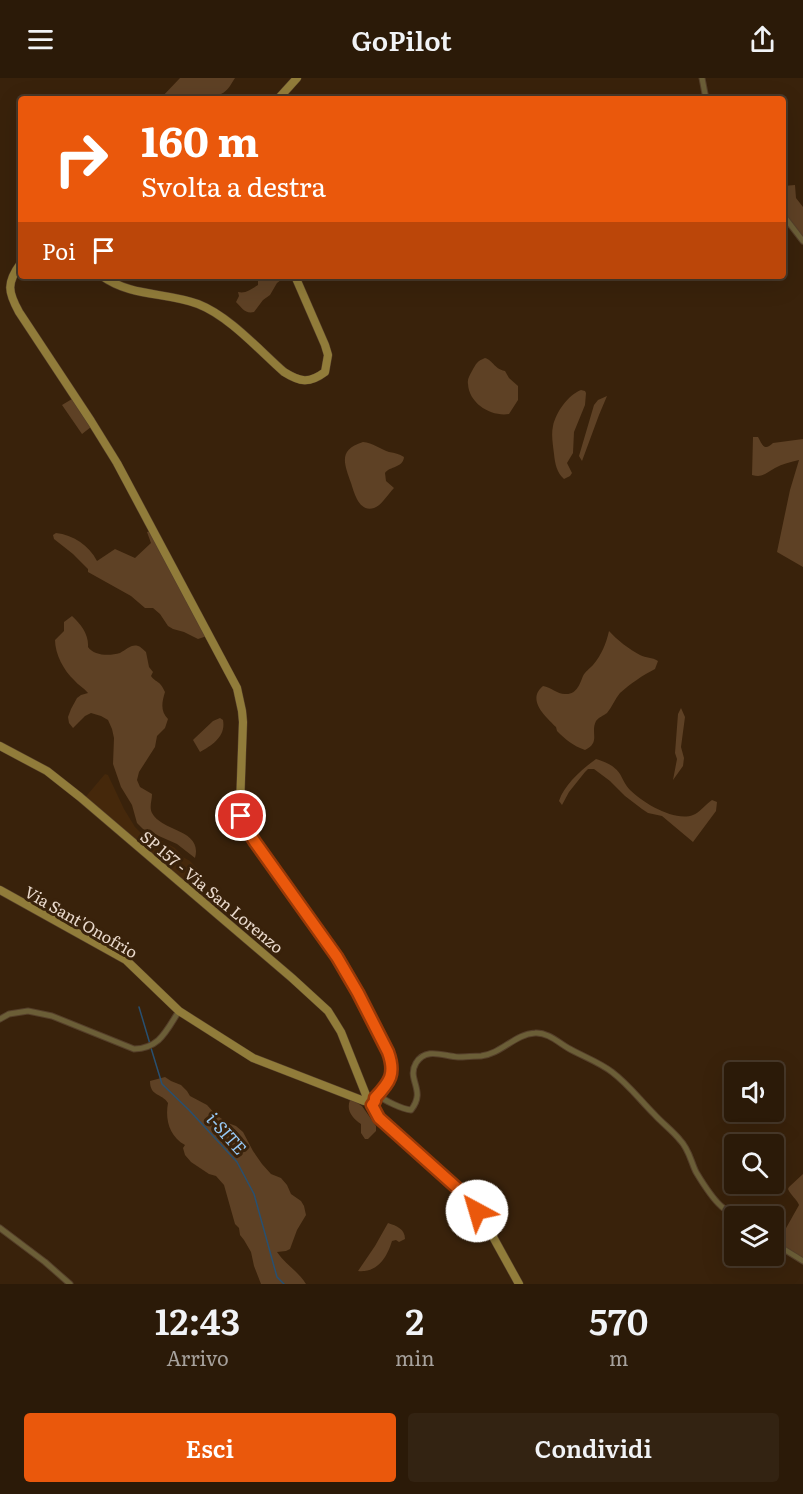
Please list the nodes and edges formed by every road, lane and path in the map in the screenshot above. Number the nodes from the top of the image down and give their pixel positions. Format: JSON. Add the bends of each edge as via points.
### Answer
{"nodes":[{"id":1,"x":297,"y":78,"type":"edge"},
{"id":2,"x":702,"y":78,"type":"edge"},
{"id":3,"x":281,"y":96,"type":"edge"},
{"id":4,"x":705,"y":96,"type":"edge"},
{"id":5,"x":786,"y":219,"type":"edge"},
{"id":6,"x":803,"y":241,"type":"edge"},
{"id":7,"x":18,"y":267,"type":"edge"},
{"id":8,"x":107,"y":279,"type":"edge"},
{"id":9,"x":296,"y":279,"type":"edge"},
{"id":10,"x":0,"y":746,"type":"edge"},
{"id":11,"x":0,"y":890,"type":"edge"},
{"id":12,"x":179,"y":1011,"type":"junction"},
{"id":13,"x":0,"y":1019,"type":"edge"},
{"id":14,"x":365,"y":1098,"type":"junction"},
{"id":15,"x":375,"y":1099,"type":"junction"},
{"id":16,"x":724,"y":1208,"type":"edge"},
{"id":17,"x":0,"y":1228,"type":"edge"},
{"id":18,"x":784,"y":1249,"type":"edge"},
{"id":19,"x":803,"y":1261,"type":"edge"},
{"id":20,"x":70,"y":1284,"type":"edge"},
{"id":21,"x":519,"y":1284,"type":"edge"}],
"edges":[{"from":1,"to":3,"type":"street"},
{"from":2,"to":4,"type":"street"},
{"from":5,"to":6,"type":"street"},
{"from":7,"to":15,"type":"street","via":[[12,276],[12,300],[117,463],[237,688],[242,711],[241,816],[337,957],[388,1052],[393,1072]]},
{"from":8,"to":9,"type":"street","via":[[120,287],[209,309],[228,321],[284,372],[303,381],[325,372],[328,355]]},
{"from":10,"to":14,"type":"street","name":"SP 157 - Via San Lorenzo","via":[[47,771],[81,797],[328,1011],[342,1032]]},
{"from":11,"to":12,"type":"street","name":"Via Sant'Onofrio","via":[[126,960]]},
{"from":12,"to":13,"type":"street","via":[[161,1040],[134,1049],[52,1016],[28,1011]]},
{"from":12,"to":14,"type":"street","name":"Via Sant'Onofrio","via":[[254,1058]]},
{"from":14,"to":15,"type":"street","name":"Via Sant'Onofrio","via":[[371,1094]]},
{"from":15,"to":16,"type":"street","via":[[411,1110],[419,1096],[414,1070],[426,1054],[485,1056],[524,1035],[544,1034],[610,1070],[628,1086],[681,1141],[696,1173]]},
{"from":15,"to":21,"type":"street","via":[[379,1118],[466,1196]]},
{"from":17,"to":20,"type":"street"},
{"from":18,"to":19,"type":"street"}]}
